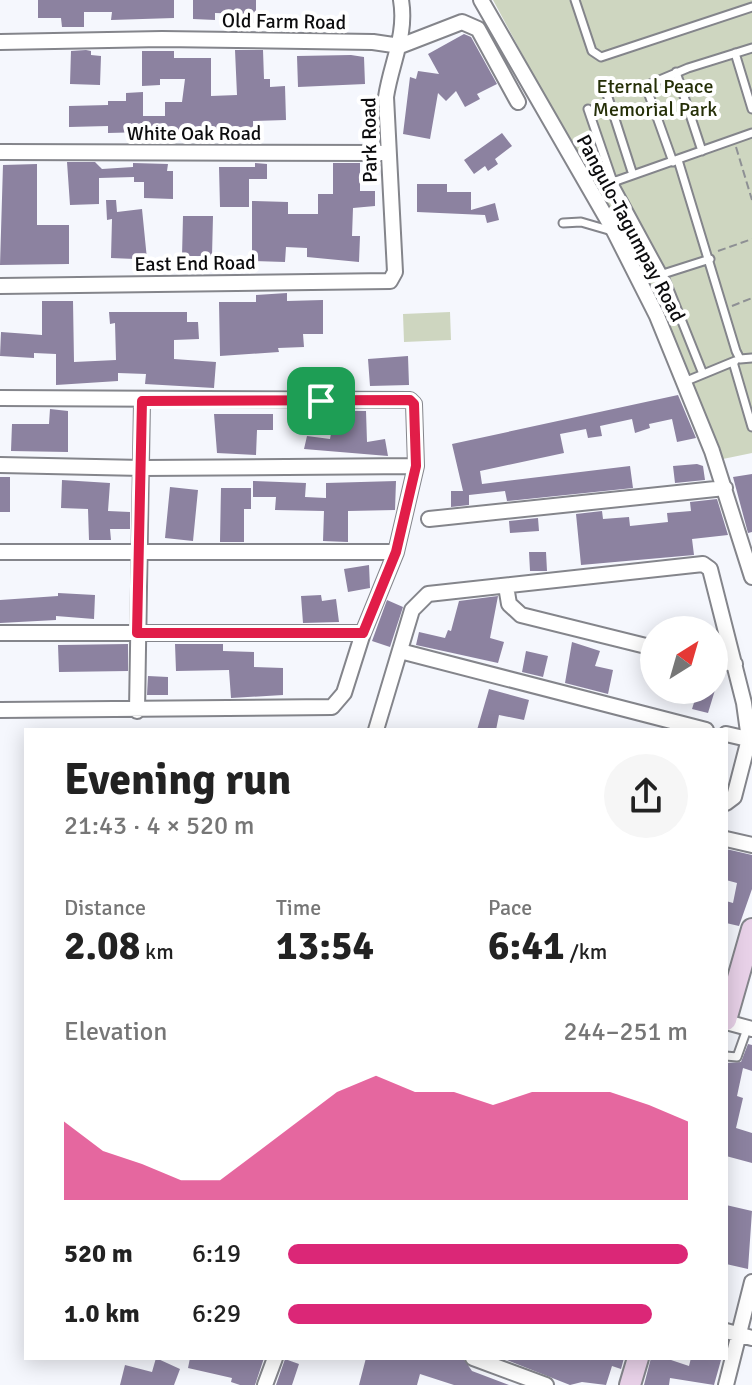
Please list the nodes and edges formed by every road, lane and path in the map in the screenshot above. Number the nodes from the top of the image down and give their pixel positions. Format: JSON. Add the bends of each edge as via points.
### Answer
{"nodes":[{"id":1,"x":401,"y":0,"type":"edge"},
{"id":2,"x":481,"y":0,"type":"edge"},
{"id":3,"x":575,"y":0,"type":"edge"},
{"id":4,"x":752,"y":7,"type":"edge"},
{"id":5,"x":0,"y":42,"type":"edge"},
{"id":6,"x":400,"y":46,"type":"junction"},
{"id":7,"x":752,"y":48,"type":"edge"},
{"id":8,"x":735,"y":53,"type":"junction"},
{"id":9,"x":676,"y":72,"type":"junction"},
{"id":10,"x":605,"y":88,"type":"dead end"},
{"id":11,"x":518,"y":102,"type":"dead end"},
{"id":12,"x":588,"y":109,"type":"dead end"},
{"id":13,"x":752,"y":109,"type":"edge"},
{"id":14,"x":752,"y":133,"type":"edge"},
{"id":15,"x":734,"y":138,"type":"junction"},
{"id":16,"x":702,"y":151,"type":"junction"},
{"id":17,"x":0,"y":152,"type":"edge"},
{"id":18,"x":387,"y":153,"type":"junction"},
{"id":19,"x":676,"y":161,"type":"junction"},
{"id":20,"x":633,"y":175,"type":"junction"},
{"id":21,"x":613,"y":182,"type":"junction"},
{"id":22,"x":752,"y":200,"type":"edge"},
{"id":23,"x":563,"y":223,"type":"dead end"},
{"id":24,"x":614,"y":231,"type":"junction"},
{"id":25,"x":752,"y":239,"type":"edge"},
{"id":26,"x":709,"y":256,"type":"junction"},
{"id":27,"x":663,"y":274,"type":"junction"},
{"id":28,"x":390,"y":281,"type":"joint"},
{"id":29,"x":0,"y":286,"type":"edge"},
{"id":30,"x":752,"y":298,"type":"edge"},
{"id":31,"x":723,"y":309,"type":"junction"},
{"id":32,"x":752,"y":358,"type":"edge"},
{"id":33,"x":736,"y":361,"type":"junction"},
{"id":34,"x":703,"y":374,"type":"junction"},
{"id":35,"x":684,"y":382,"type":"junction"},
{"id":36,"x":0,"y":398,"type":"edge"},
{"id":37,"x":142,"y":401,"type":"junction"},
{"id":38,"x":752,"y":427,"type":"edge"},
{"id":39,"x":0,"y":465,"type":"edge"},
{"id":40,"x":416,"y":466,"type":"junction"},
{"id":41,"x":143,"y":468,"type":"junction"},
{"id":42,"x":725,"y":488,"type":"junction"},
{"id":43,"x":429,"y":519,"type":"dead end"},
{"id":44,"x":0,"y":552,"type":"edge"},
{"id":45,"x":396,"y":552,"type":"junction"},
{"id":46,"x":141,"y":555,"type":"junction"},
{"id":47,"x":752,"y":577,"type":"edge"},
{"id":48,"x":506,"y":586,"type":"junction"},
{"id":49,"x":0,"y":633,"type":"edge"},
{"id":50,"x":137,"y":633,"type":"junction"},
{"id":51,"x":363,"y":633,"type":"junction"},
{"id":52,"x":640,"y":645,"type":"edge"},
{"id":53,"x":400,"y":651,"type":"junction"},
{"id":54,"x":728,"y":663,"type":"edge"},
{"id":55,"x":735,"y":664,"type":"junction"},
{"id":56,"x":0,"y":710,"type":"edge"},
{"id":57,"x":137,"y":711,"type":"junction"},
{"id":58,"x":377,"y":728,"type":"edge"},
{"id":59,"x":698,"y":728,"type":"edge"},
{"id":60,"x":728,"y":734,"type":"edge"},
{"id":61,"x":750,"y":740,"type":"edge"},
{"id":62,"x":728,"y":802,"type":"edge"},
{"id":63,"x":728,"y":839,"type":"edge"},
{"id":64,"x":752,"y":845,"type":"edge"},
{"id":65,"x":752,"y":929,"type":"edge"},
{"id":66,"x":728,"y":1014,"type":"edge"},
{"id":67,"x":728,"y":1022,"type":"edge"},
{"id":68,"x":750,"y":1029,"type":"edge"},
{"id":69,"x":728,"y":1056,"type":"edge"},
{"id":70,"x":752,"y":1282,"type":"edge"},
{"id":71,"x":739,"y":1334,"type":"edge"},
{"id":72,"x":274,"y":1360,"type":"edge"},
{"id":73,"x":478,"y":1360,"type":"edge"},
{"id":74,"x":637,"y":1360,"type":"edge"},
{"id":75,"x":265,"y":1385,"type":"edge"},
{"id":76,"x":546,"y":1385,"type":"edge"},
{"id":77,"x":630,"y":1385,"type":"edge"},
{"id":78,"x":726,"y":1385,"type":"edge"}],
"edges":[{"from":1,"to":6,"type":"street","name":"Park Road"},
{"from":2,"to":24,"type":"street","name":"Pangulo-Tagumpay Road"},
{"from":3,"to":4,"type":"lane","via":[[592,51],[601,57]]},
{"from":5,"to":6,"type":"street","name":"Old Farm Road","via":[[162,39]]},
{"from":6,"to":11,"type":"street","name":"Old Farm Road","via":[[462,22],[471,24]]},
{"from":6,"to":18,"type":"street","name":"Park Road","via":[[386,97]]},
{"from":7,"to":8,"type":"lane"},
{"from":8,"to":9,"type":"lane"},
{"from":8,"to":13,"type":"lane"},
{"from":9,"to":16,"type":"lane"},
{"from":9,"to":19,"type":"lane","via":[[656,80],[648,92]]},
{"from":10,"to":20,"type":"lane"},
{"from":12,"to":21,"type":"lane"},
{"from":14,"to":15,"type":"lane"},
{"from":15,"to":16,"type":"lane"},
{"from":15,"to":22,"type":"path"},
{"from":16,"to":19,"type":"lane"},
{"from":17,"to":18,"type":"street","name":"White Oak Road"},
{"from":18,"to":28,"type":"street","name":"Park Road","via":[[395,272]]},
{"from":19,"to":20,"type":"lane"},
{"from":19,"to":26,"type":"lane"},
{"from":20,"to":21,"type":"lane"},
{"from":21,"to":27,"type":"lane"},
{"from":23,"to":24,"type":"lane"},
{"from":24,"to":35,"type":"street","name":"Pangulo-Tagumpay Road"},
{"from":25,"to":26,"type":"path"},
{"from":26,"to":27,"type":"lane"},
{"from":26,"to":31,"type":"lane"},
{"from":27,"to":34,"type":"lane"},
{"from":28,"to":29,"type":"street","name":"East End Road"},
{"from":30,"to":31,"type":"path"},
{"from":31,"to":33,"type":"lane"},
{"from":32,"to":33,"type":"lane"},
{"from":33,"to":34,"type":"lane"},
{"from":33,"to":38,"type":"lane"},
{"from":34,"to":35,"type":"lane"},
{"from":35,"to":42,"type":"street","name":"Pangulo-Tagumpay Road"},
{"from":36,"to":37,"type":"street"},
{"from":37,"to":40,"type":"street","via":[[410,400]]},
{"from":37,"to":41,"type":"street"},
{"from":39,"to":41,"type":"street"},
{"from":40,"to":41,"type":"street"},
{"from":40,"to":45,"type":"street"},
{"from":41,"to":46,"type":"street"},
{"from":42,"to":43,"type":"street"},
{"from":42,"to":47,"type":"street","name":"Pangulo-Tagumpay Road"},
{"from":44,"to":46,"type":"street"},
{"from":45,"to":46,"type":"street"},
{"from":45,"to":51,"type":"street"},
{"from":46,"to":50,"type":"street"},
{"from":48,"to":52,"type":"street","via":[[509,604],[521,615]]},
{"from":48,"to":53,"type":"street","via":[[422,597],[412,610]]},
{"from":48,"to":55,"type":"street","via":[[703,564],[710,569]]},
{"from":49,"to":50,"type":"street"},
{"from":50,"to":51,"type":"street"},
{"from":50,"to":57,"type":"street"},
{"from":51,"to":57,"type":"street","via":[[344,693],[332,707]]},
{"from":53,"to":58,"type":"street"},
{"from":53,"to":59,"type":"street"},
{"from":54,"to":55,"type":"street"},
{"from":55,"to":61,"type":"street"},
{"from":56,"to":57,"type":"street"},
{"from":60,"to":61,"type":"street"},
{"from":61,"to":62,"type":"street","via":[[734,797]]},
{"from":63,"to":64,"type":"street"},
{"from":65,"to":66,"type":"main road"},
{"from":67,"to":68,"type":"street"},
{"from":68,"to":69,"type":"lane","via":[[739,1055]]},
{"from":70,"to":71,"type":"street"},
{"from":71,"to":78,"type":"street"},
{"from":72,"to":75,"type":"street"},
{"from":73,"to":76,"type":"street"},
{"from":74,"to":77,"type":"main road"}]}
